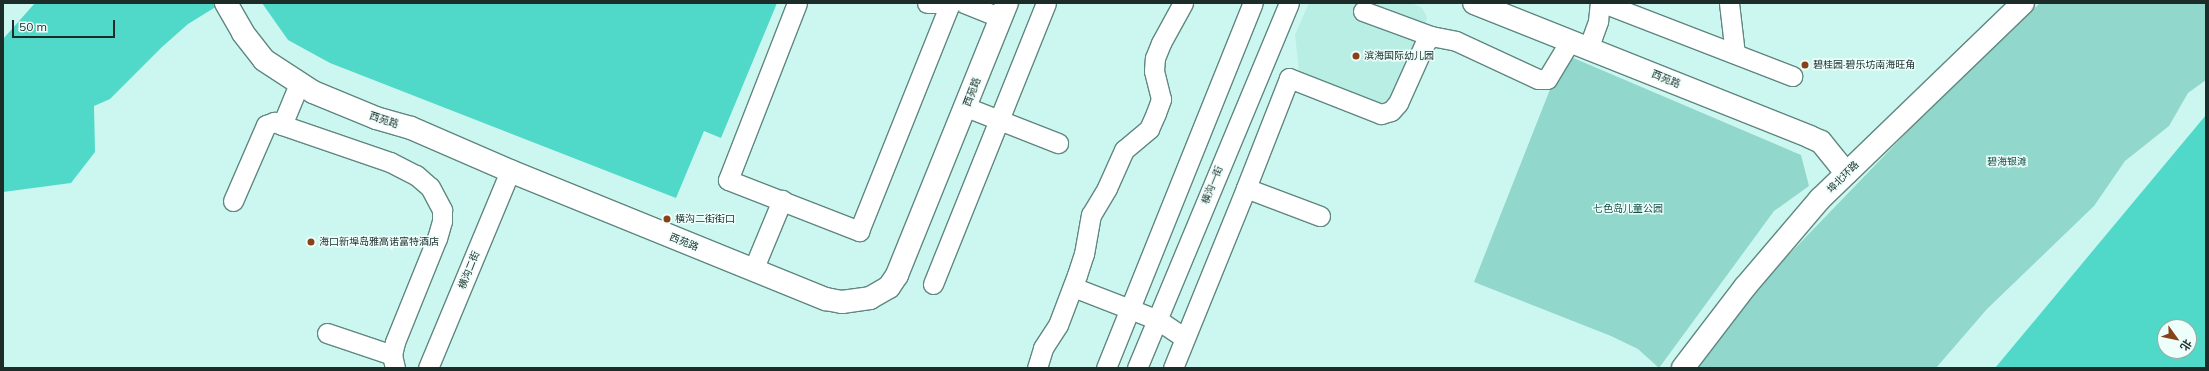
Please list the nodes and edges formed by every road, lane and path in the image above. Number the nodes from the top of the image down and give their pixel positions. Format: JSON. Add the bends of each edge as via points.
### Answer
{"nodes":[{"id":1,"x":797,"y":3,"type":"edge"},
{"id":2,"x":927,"y":3,"type":"edge"},
{"id":3,"x":939,"y":3,"type":"edge"},
{"id":4,"x":950,"y":3,"type":"edge"},
{"id":5,"x":964,"y":3,"type":"edge"},
{"id":6,"x":1046,"y":3,"type":"edge"},
{"id":7,"x":1183,"y":3,"type":"edge"},
{"id":8,"x":1253,"y":3,"type":"edge"},
{"id":9,"x":1289,"y":3,"type":"edge"},
{"id":10,"x":1474,"y":3,"type":"edge"},
{"id":11,"x":1602,"y":3,"type":"edge"},
{"id":12,"x":1729,"y":3,"type":"edge"},
{"id":13,"x":2023,"y":3,"type":"edge"},
{"id":14,"x":227,"y":4,"type":"edge"},
{"id":15,"x":1004,"y":11,"type":"edge"},
{"id":16,"x":1363,"y":11,"type":"dead end"},
{"id":17,"x":1431,"y":36,"type":"junction"},
{"id":18,"x":1579,"y":45,"type":"junction"},
{"id":19,"x":1735,"y":54,"type":"junction"},
{"id":20,"x":1792,"y":76,"type":"dead end"},
{"id":21,"x":299,"y":84,"type":"junction"},
{"id":22,"x":966,"y":107,"type":"junction"},
{"id":23,"x":998,"y":120,"type":"junction"},
{"id":24,"x":282,"y":125,"type":"junction"},
{"id":25,"x":1058,"y":143,"type":"dead end"},
{"id":26,"x":510,"y":171,"type":"junction"},
{"id":27,"x":1846,"y":173,"type":"junction"},
{"id":28,"x":1246,"y":188,"type":"junction"},
{"id":29,"x":782,"y":200,"type":"junction"},
{"id":30,"x":233,"y":201,"type":"dead end"},
{"id":31,"x":1320,"y":216,"type":"dead end"},
{"id":32,"x":753,"y":270,"type":"junction"},
{"id":33,"x":933,"y":284,"type":"dead end"},
{"id":34,"x":1073,"y":286,"type":"junction"},
{"id":35,"x":1130,"y":308,"type":"junction"},
{"id":36,"x":1158,"y":320,"type":"junction"},
{"id":37,"x":327,"y":333,"type":"dead end"},
{"id":38,"x":1185,"y":338,"type":"junction"},
{"id":39,"x":393,"y":362,"type":"edge"},
{"id":40,"x":428,"y":368,"type":"edge"},
{"id":41,"x":1037,"y":368,"type":"edge"},
{"id":42,"x":1106,"y":368,"type":"edge"},
{"id":43,"x":1137,"y":368,"type":"edge"},
{"id":44,"x":1173,"y":368,"type":"edge"},
{"id":45,"x":1683,"y":368,"type":"edge"}],
"edges":[{"from":1,"to":29,"type":"street","via":[[728,180]]},
{"from":2,"to":3,"type":"street"},
{"from":4,"to":29,"type":"street","via":[[859,231]]},
{"from":5,"to":15,"type":"street"},
{"from":6,"to":23,"type":"street"},
{"from":7,"to":34,"type":"street","via":[[1155,58],[1154,71],[1161,99],[1156,113],[1149,129],[1124,150],[1107,188],[1091,215],[1084,254]]},
{"from":8,"to":35,"type":"street"},
{"from":9,"to":36,"type":"street","name":"横沟一街"},
{"from":10,"to":18,"type":"main road","name":"西苑路"},
{"from":11,"to":18,"type":"street","via":[[1598,21]]},
{"from":11,"to":19,"type":"street"},
{"from":12,"to":19,"type":"street"},
{"from":13,"to":27,"type":"main road","name":"埠北环路"},
{"from":14,"to":21,"type":"main road","name":"西苑路","via":[[243,33],[264,60]]},
{"from":15,"to":22,"type":"main road","name":"西苑路"},
{"from":16,"to":17,"type":"street"},
{"from":17,"to":18,"type":"street","via":[[1456,41],[1538,79],[1546,79]]},
{"from":17,"to":28,"type":"street","via":[[1425,43],[1398,103],[1391,111],[1381,114],[1289,78]]},
{"from":18,"to":27,"type":"main road","name":"西苑路","via":[[1821,142]]},
{"from":19,"to":20,"type":"street"},
{"from":21,"to":24,"type":"street"},
{"from":21,"to":26,"type":"main road","name":"西苑路","via":[[376,118],[410,128]]},
{"from":22,"to":23,"type":"street"},
{"from":22,"to":32,"type":"main road","name":"西苑路","via":[[904,260],[889,287],[862,301],[842,302],[826,299]]},
{"from":23,"to":25,"type":"street"},
{"from":23,"to":33,"type":"street"},
{"from":24,"to":30,"type":"street","via":[[274,122],[266,125]]},
{"from":24,"to":39,"type":"street","via":[[390,162],[416,175],[437,197],[442,221]]},
{"from":26,"to":32,"type":"main road","name":"西苑路"},
{"from":26,"to":40,"type":"street","name":"横沟二街"},
{"from":27,"to":45,"type":"main road","name":"埠北环路","via":[[1781,243]]},
{"from":28,"to":31,"type":"street"},
{"from":28,"to":38,"type":"street"},
{"from":29,"to":32,"type":"street"},
{"from":34,"to":35,"type":"street"},
{"from":34,"to":41,"type":"street","via":[[1058,325],[1043,348]]},
{"from":35,"to":36,"type":"street"},
{"from":35,"to":42,"type":"street"},
{"from":36,"to":38,"type":"street"},
{"from":36,"to":43,"type":"street","name":"横沟一街"},
{"from":37,"to":39,"type":"street"},
{"from":38,"to":44,"type":"street"}]}
